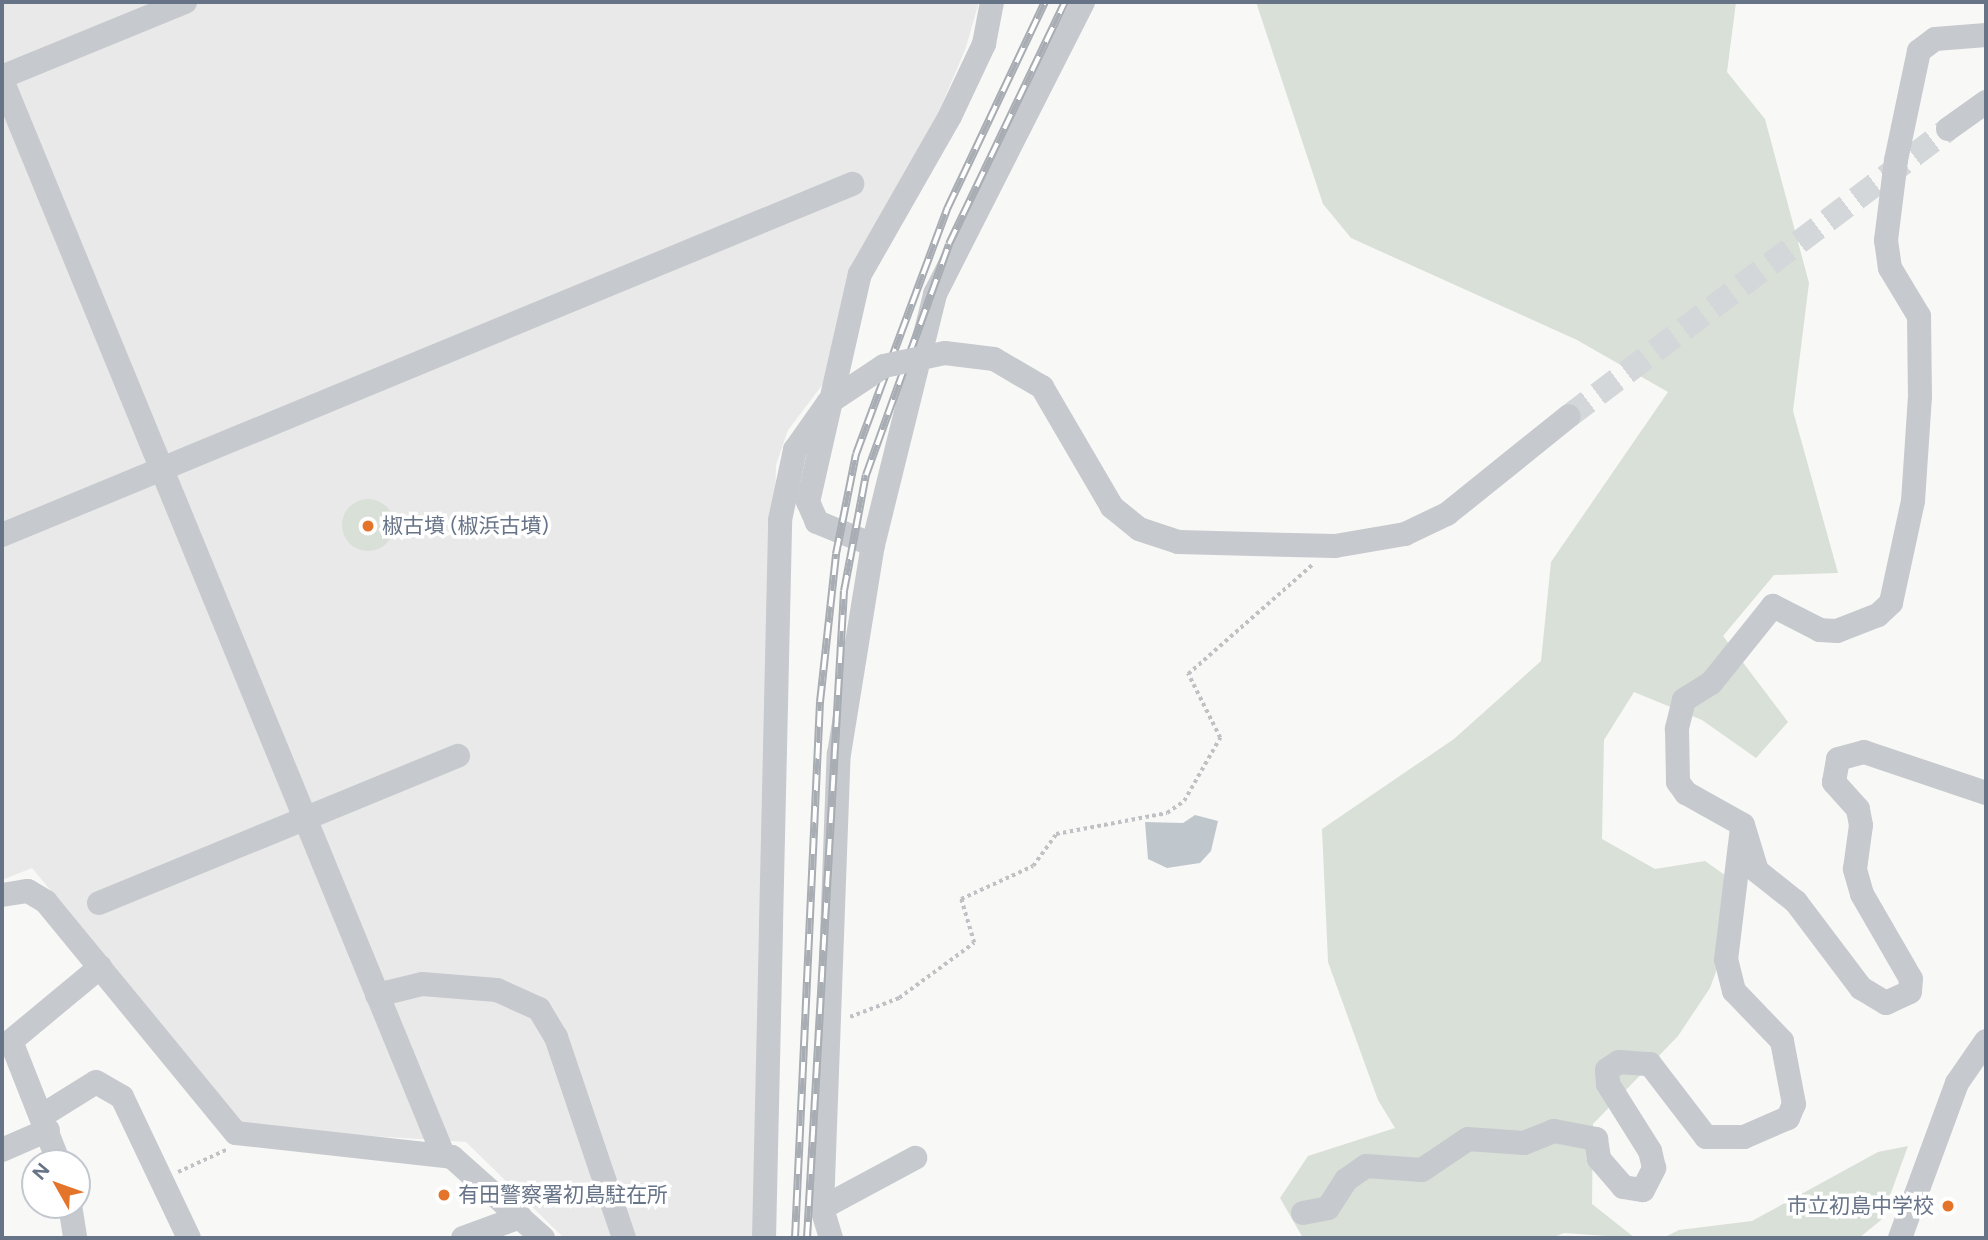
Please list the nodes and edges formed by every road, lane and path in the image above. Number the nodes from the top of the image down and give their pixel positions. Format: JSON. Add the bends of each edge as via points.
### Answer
{"nodes":[{"id":1,"x":185,"y":2,"type":"edge"},
{"id":2,"x":992,"y":2,"type":"edge"},
{"id":3,"x":1083,"y":2,"type":"edge"},
{"id":4,"x":1986,"y":35,"type":"edge"},
{"id":5,"x":2,"y":78,"type":"edge"},
{"id":6,"x":1986,"y":102,"type":"edge"},
{"id":7,"x":1948,"y":129,"type":"tunnel mouth"},
{"id":8,"x":852,"y":184,"type":"dead end"},
{"id":9,"x":1569,"y":416,"type":"tunnel mouth"},
{"id":10,"x":161,"y":470,"type":"junction"},
{"id":11,"x":2,"y":536,"type":"edge"},
{"id":12,"x":873,"y":545,"type":"junction"},
{"id":13,"x":1335,"y":546,"type":"junction"},
{"id":14,"x":458,"y":756,"type":"dead end"},
{"id":15,"x":1986,"y":793,"type":"edge"},
{"id":16,"x":304,"y":820,"type":"junction"},
{"id":17,"x":1743,"y":825,"type":"junction"},
{"id":18,"x":2,"y":895,"type":"edge"},
{"id":19,"x":99,"y":903,"type":"dead end"},
{"id":20,"x":100,"y":967,"type":"junction"},
{"id":21,"x":377,"y":995,"type":"junction"},
{"id":22,"x":830,"y":1020,"type":"junction"},
{"id":23,"x":1986,"y":1041,"type":"edge"},
{"id":24,"x":46,"y":1122,"type":"junction"},
{"id":25,"x":252,"y":1138,"type":"junction"},
{"id":26,"x":55,"y":1149,"type":"edge"},
{"id":27,"x":2,"y":1150,"type":"edge"},
{"id":28,"x":443,"y":1154,"type":"junction"},
{"id":29,"x":915,"y":1158,"type":"dead end"},
{"id":30,"x":163,"y":1179,"type":"junction"},
{"id":31,"x":822,"y":1208,"type":"junction"},
{"id":32,"x":1303,"y":1213,"type":"dead end"},
{"id":33,"x":520,"y":1217,"type":"junction"},
{"id":34,"x":72,"y":1219,"type":"edge"},
{"id":35,"x":75,"y":1238,"type":"edge"},
{"id":36,"x":189,"y":1238,"type":"edge"},
{"id":37,"x":463,"y":1238,"type":"edge"},
{"id":38,"x":543,"y":1238,"type":"edge"},
{"id":39,"x":624,"y":1238,"type":"edge"},
{"id":40,"x":764,"y":1238,"type":"edge"},
{"id":41,"x":831,"y":1238,"type":"edge"},
{"id":42,"x":1900,"y":1238,"type":"edge"}],
"edges":[{"from":1,"to":5,"type":"street"},
{"from":2,"to":12,"type":"street","via":[[984,44],[950,116],[860,274],[807,502],[817,522]]},
{"from":3,"to":12,"type":"street","via":[[935,294]]},
{"from":4,"to":17,"type":"street","via":[[1935,39],[1919,51],[1896,160],[1886,240],[1890,268],[1919,316],[1920,396],[1913,501],[1891,603],[1878,615],[1837,631],[1820,630],[1773,606],[1711,683],[1677,712],[1678,782],[1686,793]]},
{"from":5,"to":10,"type":"street"},
{"from":6,"to":7,"type":"street"},
{"from":8,"to":10,"type":"street"},
{"from":9,"to":13,"type":"street","via":[[1447,514],[1405,534]]},
{"from":10,"to":11,"type":"street"},
{"from":10,"to":16,"type":"street"},
{"from":12,"to":22,"type":"street","via":[[839,754]]},
{"from":13,"to":22,"type":"path","via":[[1188,674],[1220,738],[1184,801],[1167,813],[1056,834],[1033,866],[961,899],[974,943],[899,998]]},
{"from":13,"to":40,"type":"street","bridge":true,"via":[[1178,542],[1139,529],[1101,492],[1042,387],[994,359],[945,353],[884,366],[828,403],[795,450],[780,513]]},
{"from":14,"to":16,"type":"street"},
{"from":15,"to":17,"type":"street","via":[[1864,752],[1838,759],[1834,782],[1859,817],[1855,869],[1862,894],[1911,979],[1910,992],[1886,1003],[1861,988],[1796,902],[1757,871]]},
{"from":16,"to":19,"type":"street"},
{"from":16,"to":21,"type":"street"},
{"from":17,"to":32,"type":"street","via":[[1726,960],[1734,991],[1782,1041],[1794,1104],[1788,1118],[1744,1138],[1706,1137],[1650,1064],[1619,1062],[1607,1070],[1608,1084],[1650,1151],[1654,1168],[1643,1189],[1623,1187],[1599,1158],[1596,1139],[1554,1131],[1524,1143],[1468,1139],[1422,1170],[1366,1166],[1346,1180],[1328,1208]]},
{"from":18,"to":20,"type":"street","via":[[37,894]]},
{"from":20,"to":24,"type":"street","via":[[11,1041]]},
{"from":20,"to":25,"type":"street","via":[[227,1125]]},
{"from":21,"to":28,"type":"street"},
{"from":21,"to":39,"type":"street","via":[[422,984],[496,990],[538,1009],[556,1037]]},
{"from":22,"to":31,"type":"street"},
{"from":23,"to":42,"type":"street","via":[[1957,1083]]},
{"from":24,"to":26,"type":"street"},
{"from":24,"to":27,"type":"street"},
{"from":24,"to":30,"type":"street","via":[[72,1094],[103,1084],[128,1103]]},
{"from":25,"to":28,"type":"street"},
{"from":25,"to":30,"type":"path"},
{"from":28,"to":33,"type":"street","via":[[463,1163]]},
{"from":29,"to":31,"type":"street"},
{"from":30,"to":36,"type":"street"},
{"from":31,"to":41,"type":"street"},
{"from":33,"to":37,"type":"street"},
{"from":33,"to":38,"type":"street"},
{"from":34,"to":35,"type":"street"}]}
